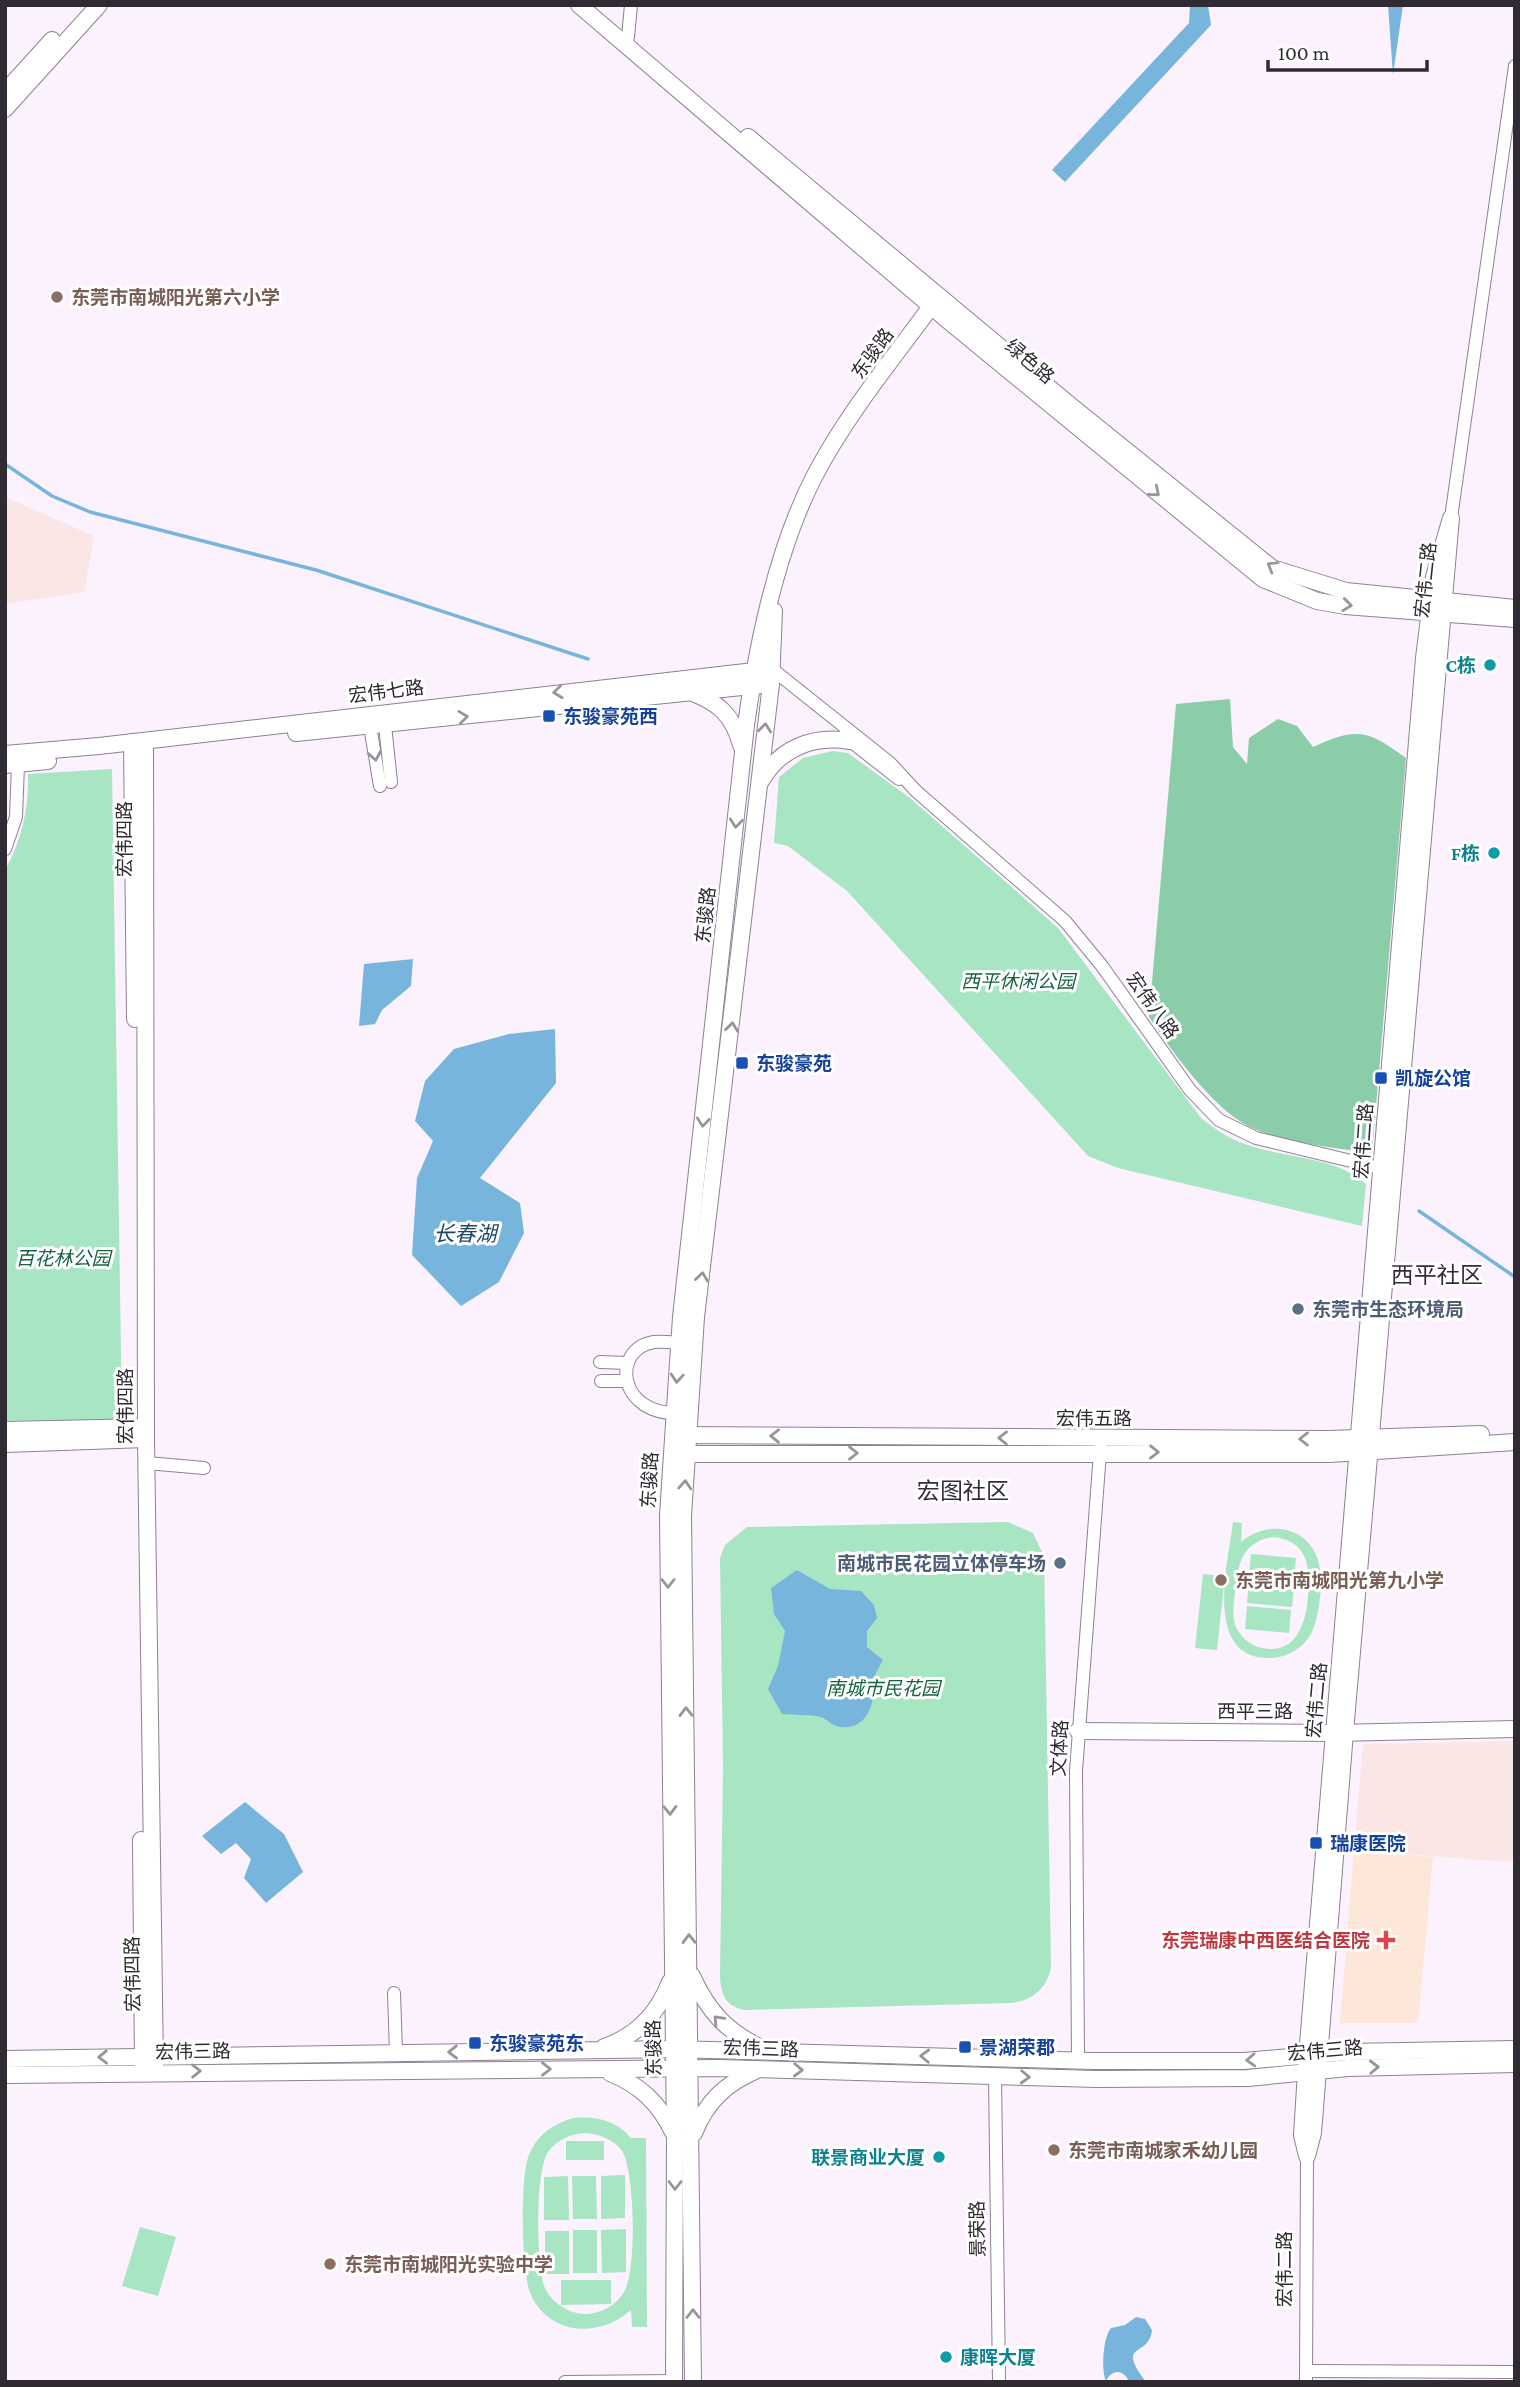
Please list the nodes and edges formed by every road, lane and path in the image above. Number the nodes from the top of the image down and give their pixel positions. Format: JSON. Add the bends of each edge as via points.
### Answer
{"nodes":[{"id":1,"x":85,"y":5,"type":"edge"},
{"id":2,"x":99,"y":5,"type":"edge"},
{"id":3,"x":579,"y":5,"type":"edge"},
{"id":4,"x":591,"y":5,"type":"edge"},
{"id":5,"x":631,"y":5,"type":"edge"},
{"id":6,"x":628,"y":37,"type":"junction"},
{"id":7,"x":1515,"y":66,"type":"edge"},
{"id":8,"x":5,"y":92,"type":"edge"},
{"id":9,"x":5,"y":109,"type":"edge"},
{"id":10,"x":935,"y":301,"type":"junction"},
{"id":11,"x":1451,"y":519,"type":"joint"},
{"id":12,"x":775,"y":588,"type":"junction"},
{"id":13,"x":1437,"y":607,"type":"junction"},
{"id":14,"x":1515,"y":608,"type":"edge"},
{"id":15,"x":1515,"y":619,"type":"edge"},
{"id":16,"x":771,"y":677,"type":"junction"},
{"id":17,"x":753,"y":678,"type":"junction"},
{"id":18,"x":687,"y":691,"type":"junction"},
{"id":19,"x":377,"y":725,"type":"junction"},
{"id":20,"x":850,"y":741,"type":"junction"},
{"id":21,"x":139,"y":746,"type":"junction"},
{"id":22,"x":743,"y":755,"type":"junction"},
{"id":23,"x":9,"y":761,"type":"edge"},
{"id":24,"x":760,"y":783,"type":"junction"},
{"id":25,"x":386,"y":784,"type":"dead end"},
{"id":26,"x":916,"y":791,"type":"junction"},
{"id":27,"x":5,"y":849,"type":"edge"},
{"id":28,"x":1388,"y":1170,"type":"junction"},
{"id":29,"x":687,"y":1344,"type":"junction"},
{"id":30,"x":600,"y":1362,"type":"dead end"},
{"id":31,"x":627,"y":1363,"type":"junction"},
{"id":32,"x":601,"y":1381,"type":"dead end"},
{"id":33,"x":626,"y":1381,"type":"junction"},
{"id":34,"x":682,"y":1413,"type":"junction"},
{"id":35,"x":5,"y":1430,"type":"edge"},
{"id":36,"x":1515,"y":1432,"type":"edge"},
{"id":37,"x":142,"y":1433,"type":"junction"},
{"id":38,"x":681,"y":1435,"type":"junction"},
{"id":39,"x":1515,"y":1442,"type":"edge"},
{"id":40,"x":5,"y":1444,"type":"edge"},
{"id":41,"x":1100,"y":1445,"type":"junction"},
{"id":42,"x":1365,"y":1446,"type":"junction"},
{"id":43,"x":679,"y":1454,"type":"junction"},
{"id":44,"x":146,"y":1463,"type":"junction"},
{"id":45,"x":204,"y":1468,"type":"dead end"},
{"id":46,"x":1515,"y":1729,"type":"edge"},
{"id":47,"x":1079,"y":1731,"type":"junction"},
{"id":48,"x":1340,"y":1732,"type":"junction"},
{"id":49,"x":689,"y":1970,"type":"junction"},
{"id":50,"x":673,"y":1976,"type":"junction"},
{"id":51,"x":394,"y":1993,"type":"dead end"},
{"id":52,"x":682,"y":2049,"type":"junction"},
{"id":53,"x":1515,"y":2049,"type":"edge"},
{"id":54,"x":595,"y":2050,"type":"junction"},
{"id":55,"x":766,"y":2051,"type":"junction"},
{"id":56,"x":396,"y":2052,"type":"junction"},
{"id":57,"x":5,"y":2059,"type":"edge"},
{"id":58,"x":1078,"y":2061,"type":"junction"},
{"id":59,"x":149,"y":2064,"type":"junction"},
{"id":60,"x":1312,"y":2064,"type":"junction"},
{"id":61,"x":1515,"y":2064,"type":"edge"},
{"id":62,"x":682,"y":2068,"type":"junction"},
{"id":63,"x":601,"y":2069,"type":"junction"},
{"id":64,"x":760,"y":2069,"type":"junction"},
{"id":65,"x":5,"y":2074,"type":"edge"},
{"id":66,"x":995,"y":2076,"type":"junction"},
{"id":67,"x":683,"y":2138,"type":"junction"},
{"id":68,"x":1307,"y":2156,"type":"joint"},
{"id":69,"x":1515,"y":2372,"type":"edge"},
{"id":70,"x":1306,"y":2376,"type":"edge"},
{"id":71,"x":674,"y":2381,"type":"edge"},
{"id":72,"x":565,"y":2382,"type":"edge"},
{"id":73,"x":693,"y":2382,"type":"edge"},
{"id":74,"x":999,"y":2382,"type":"edge"}],
"edges":[{"from":1,"to":8,"type":"street"},
{"from":2,"to":9,"type":"street"},
{"from":3,"to":10,"type":"street","name":"绿色路"},
{"from":4,"to":6,"type":"street","name":"绿色路"},
{"from":5,"to":6,"type":"street"},
{"from":6,"to":10,"type":"street","name":"绿色路"},
{"from":7,"to":11,"type":"street"},
{"from":10,"to":12,"type":"street","name":"东骏路","via":[[826,454],[800,506]]},
{"from":10,"to":13,"type":"street","name":"绿色路","via":[[1263,579],[1317,601]]},
{"from":11,"to":13,"type":"street","name":"宏伟二路"},
{"from":12,"to":16,"type":"street","name":"东骏路"},
{"from":12,"to":17,"type":"street","name":"东骏路","via":[[756,650]]},
{"from":13,"to":14,"type":"street","name":"绿色路"},
{"from":13,"to":15,"type":"street","name":"绿色路"},
{"from":13,"to":28,"type":"street","name":"宏伟二路"},
{"from":16,"to":17,"type":"street","name":"宏伟七路"},
{"from":16,"to":20,"type":"street","name":"宏伟八路"},
{"from":24,"to":16,"type":"street","name":"东骏路","one_way":true},
{"from":16,"to":26,"type":"street","name":"宏伟八路","via":[[791,681],[890,763]]},
{"from":17,"to":18,"type":"street","name":"宏伟七路"},
{"from":17,"to":21,"type":"street","name":"宏伟七路","one_way":true},
{"from":17,"to":22,"type":"street","name":"东骏路"},
{"from":19,"to":18,"type":"street","name":"宏伟七路","one_way":true},
{"from":18,"to":22,"type":"street","via":[[721,706],[733,723]]},
{"from":19,"to":21,"type":"street","name":"宏伟七路"},
{"from":19,"to":25,"type":"street"},
{"from":20,"to":24,"type":"street","via":[[829,739],[797,746],[779,758]]},
{"from":20,"to":26,"type":"street","name":"宏伟八路"},
{"from":21,"to":23,"type":"street","name":"宏伟七路"},
{"from":21,"to":37,"type":"street","name":"宏伟四路"},
{"from":22,"to":29,"type":"street","name":"东骏路","one_way":true},
{"from":23,"to":27,"type":"street","via":[[16,817]]},
{"from":29,"to":24,"type":"street","name":"东骏路","one_way":true},
{"from":26,"to":28,"type":"street","name":"宏伟八路","via":[[1072,928],[1189,1090],[1219,1120],[1256,1138]]},
{"from":28,"to":42,"type":"street","name":"宏伟二路"},
{"from":29,"to":31,"type":"street","via":[[652,1342]]},
{"from":29,"to":34,"type":"street","name":"东骏路"},
{"from":30,"to":31,"type":"street"},
{"from":31,"to":33,"type":"street"},
{"from":32,"to":33,"type":"street"},
{"from":33,"to":34,"type":"street","via":[[635,1399],[648,1409]]},
{"from":34,"to":38,"type":"street","name":"东骏路"},
{"from":35,"to":37,"type":"street"},
{"from":36,"to":42,"type":"street","name":"宏伟五路"},
{"from":37,"to":40,"type":"street"},
{"from":37,"to":44,"type":"street","name":"宏伟四路"},
{"from":37,"to":59,"type":"street","name":"宏伟四路"},
{"from":41,"to":38,"type":"street","name":"宏伟五路","one_way":true},
{"from":38,"to":43,"type":"street","name":"东骏路"},
{"from":39,"to":42,"type":"street","name":"宏伟五路"},
{"from":41,"to":42,"type":"street","name":"宏伟五路"},
{"from":43,"to":41,"type":"street","name":"宏伟五路","one_way":true},
{"from":41,"to":47,"type":"street","name":"文体路"},
{"from":42,"to":48,"type":"street","name":"宏伟二路"},
{"from":49,"to":43,"type":"street","name":"东骏路","one_way":true},
{"from":43,"to":50,"type":"street","name":"东骏路","one_way":true,"via":[[668,1598]]},
{"from":44,"to":45,"type":"street"},
{"from":44,"to":59,"type":"street","name":"宏伟四路"},
{"from":46,"to":48,"type":"street","name":"西平三路"},
{"from":47,"to":48,"type":"street","name":"西平三路"},
{"from":47,"to":58,"type":"street","name":"文体路"},
{"from":48,"to":60,"type":"street","name":"宏伟二路"},
{"from":49,"to":52,"type":"street","name":"东骏路"},
{"from":55,"to":49,"type":"street","one_way":true,"via":[[727,2029],[711,2012]]},
{"from":50,"to":52,"type":"street","name":"东骏路"},
{"from":50,"to":54,"type":"street","via":[[664,1998],[634,2033]]},
{"from":51,"to":56,"type":"street"},
{"from":52,"to":54,"type":"street","name":"宏伟三路"},
{"from":52,"to":55,"type":"street","name":"宏伟三路"},
{"from":52,"to":62,"type":"street","name":"东骏路"},
{"from":53,"to":60,"type":"street","name":"宏伟三路","via":[[1424,2049]]},
{"from":54,"to":56,"type":"street","name":"宏伟三路","one_way":true},
{"from":58,"to":55,"type":"street","name":"宏伟三路","one_way":true},
{"from":56,"to":59,"type":"street","name":"宏伟三路"},
{"from":59,"to":57,"type":"street","name":"宏伟三路","one_way":true},
{"from":60,"to":58,"type":"street","name":"宏伟三路","one_way":true},
{"from":59,"to":63,"type":"street","name":"宏伟三路","one_way":true},
{"from":59,"to":65,"type":"street","name":"宏伟三路"},
{"from":60,"to":61,"type":"street","name":"宏伟三路","one_way":true},
{"from":66,"to":60,"type":"street","name":"宏伟三路","one_way":true,"via":[[1193,2078]]},
{"from":60,"to":68,"type":"street","name":"宏伟二路","via":[[1302,2135]]},
{"from":62,"to":63,"type":"street","name":"宏伟三路"},
{"from":62,"to":64,"type":"street","name":"宏伟三路"},
{"from":62,"to":67,"type":"street","name":"东骏路"},
{"from":63,"to":67,"type":"street","via":[[650,2097]]},
{"from":64,"to":66,"type":"street","name":"宏伟三路","one_way":true},
{"from":64,"to":67,"type":"street","via":[[725,2087]]},
{"from":66,"to":74,"type":"street","name":"景荣路"},
{"from":67,"to":71,"type":"street","name":"东骏路","one_way":true},
{"from":73,"to":67,"type":"street","name":"东骏路","one_way":true},
{"from":68,"to":70,"type":"street","name":"宏伟二路"},
{"from":69,"to":70,"type":"street"},
{"from":71,"to":72,"type":"street"}]}
